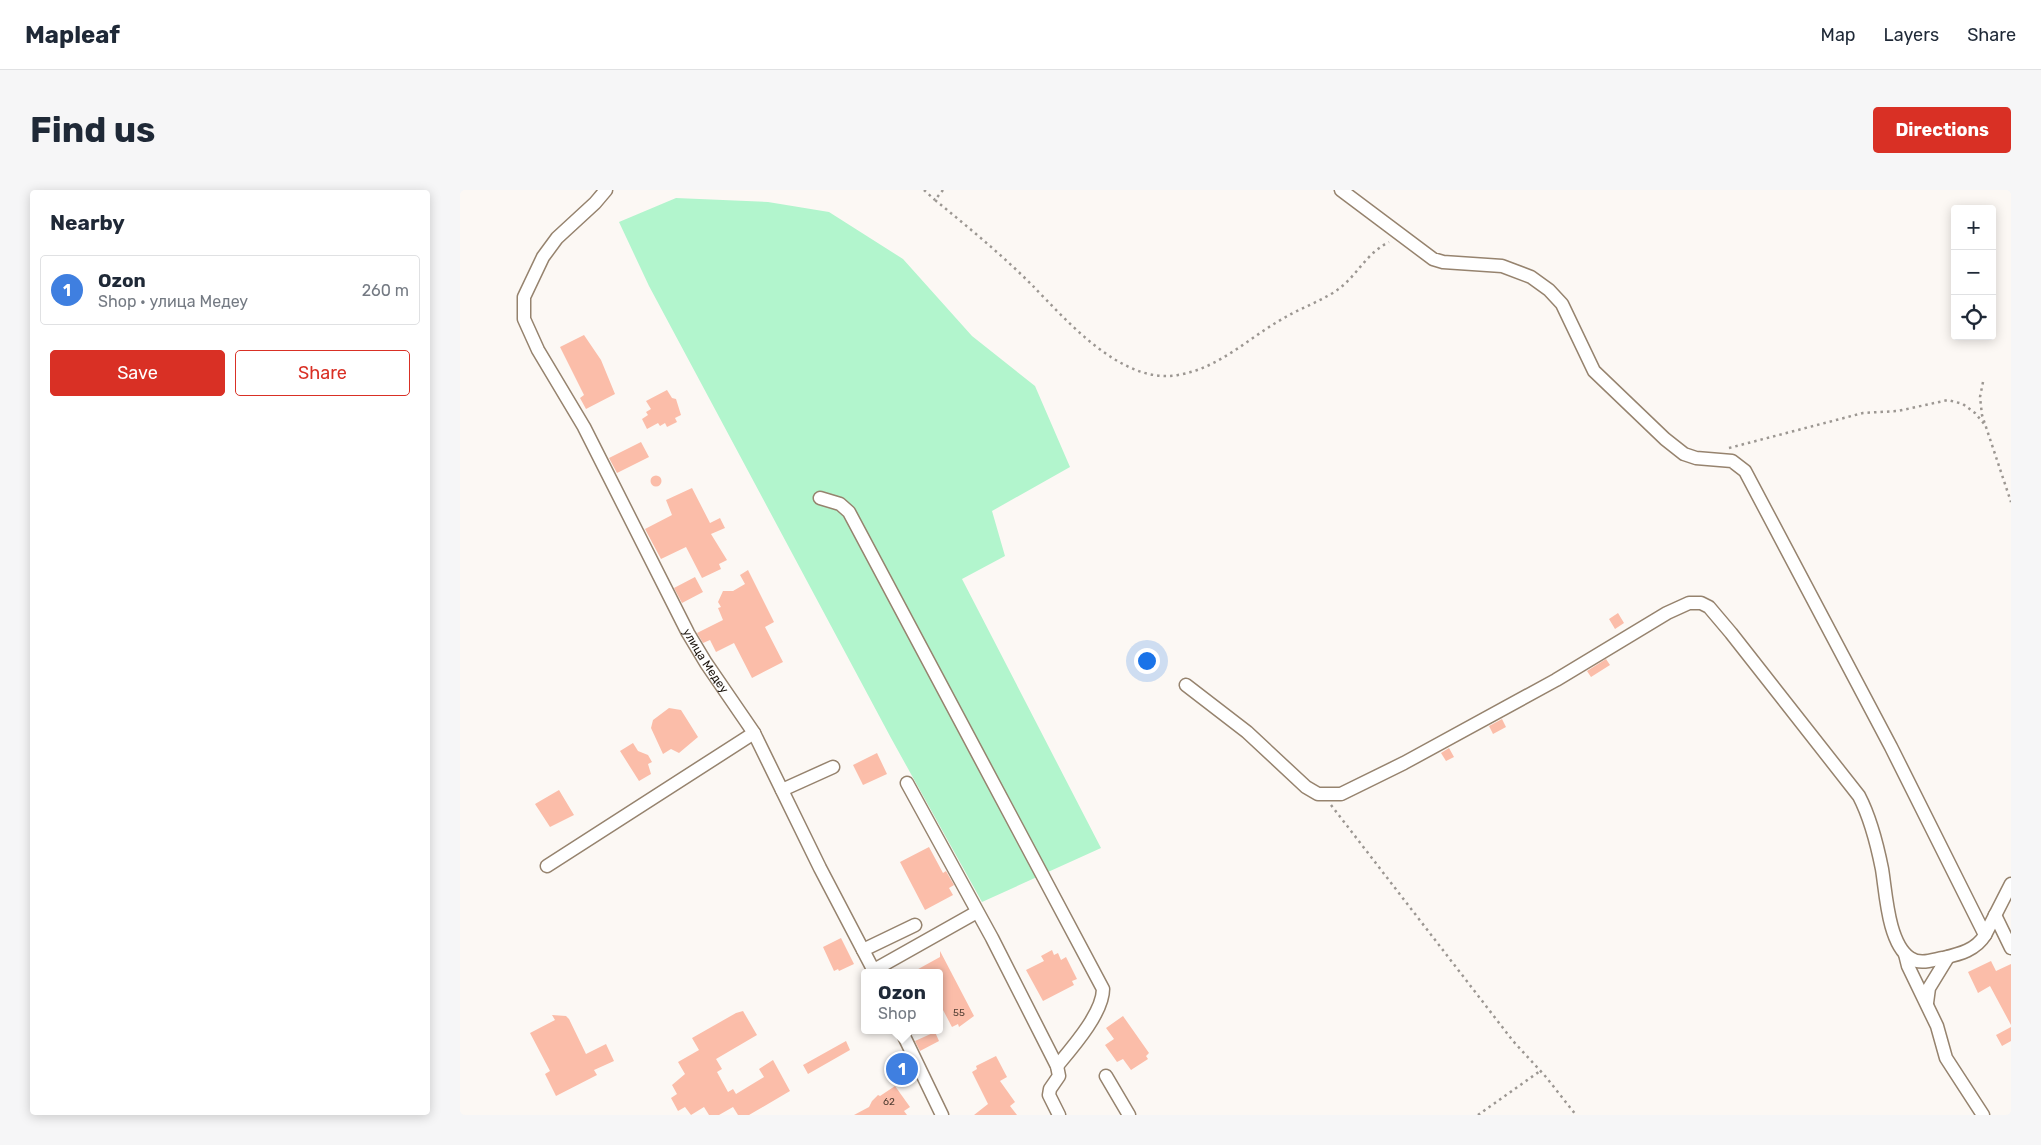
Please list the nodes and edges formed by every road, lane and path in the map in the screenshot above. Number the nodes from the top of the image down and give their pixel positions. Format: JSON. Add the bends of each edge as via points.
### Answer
{"nodes":[{"id":1,"x":606,"y":190,"type":"edge"},
{"id":2,"x":924,"y":190,"type":"edge"},
{"id":3,"x":943,"y":190,"type":"edge"},
{"id":4,"x":1341,"y":190,"type":"edge"},
{"id":5,"x":936,"y":200,"type":"junction"},
{"id":6,"x":1403,"y":238,"type":"junction"},
{"id":7,"x":1983,"y":382,"type":"dead end"},
{"id":8,"x":1985,"y":425,"type":"junction"},
{"id":9,"x":1720,"y":450,"type":"dead end"},
{"id":10,"x":820,"y":498,"type":"dead end"},
{"id":11,"x":2011,"y":502,"type":"edge"},
{"id":12,"x":1186,"y":685,"type":"dead end"},
{"id":13,"x":754,"y":733,"type":"junction"},
{"id":14,"x":833,"y":767,"type":"dead end"},
{"id":15,"x":907,"y":783,"type":"dead end"},
{"id":16,"x":782,"y":790,"type":"junction"},
{"id":17,"x":1336,"y":811,"type":"dead end"},
{"id":18,"x":547,"y":866,"type":"dead end"},
{"id":19,"x":2011,"y":884,"type":"edge"},
{"id":20,"x":977,"y":912,"type":"junction"},
{"id":21,"x":1994,"y":915,"type":"junction"},
{"id":22,"x":915,"y":924,"type":"dead end"},
{"id":23,"x":1986,"y":935,"type":"junction"},
{"id":24,"x":2011,"y":948,"type":"edge"},
{"id":25,"x":864,"y":950,"type":"junction"},
{"id":26,"x":1905,"y":954,"type":"junction"},
{"id":27,"x":1948,"y":957,"type":"junction"},
{"id":28,"x":874,"y":969,"type":"edge"},
{"id":29,"x":878,"y":969,"type":"edge"},
{"id":30,"x":1927,"y":1003,"type":"junction"},
{"id":31,"x":904,"y":1034,"type":"edge"},
{"id":32,"x":1056,"y":1066,"type":"junction"},
{"id":33,"x":1540,"y":1072,"type":"junction"},
{"id":34,"x":1106,"y":1076,"type":"dead end"},
{"id":35,"x":942,"y":1115,"type":"edge"},
{"id":36,"x":1059,"y":1115,"type":"edge"},
{"id":37,"x":1128,"y":1115,"type":"edge"},
{"id":38,"x":1478,"y":1115,"type":"edge"},
{"id":39,"x":1576,"y":1115,"type":"edge"},
{"id":40,"x":1983,"y":1115,"type":"edge"}],
"edges":[{"from":1,"to":13,"type":"street","name":"улица Медеу","via":[[557,238],[543,257],[523,308],[524,320],[584,427],[688,633]]},
{"from":2,"to":5,"type":"path"},
{"from":3,"to":5,"type":"path"},
{"from":4,"to":6,"type":"street"},
{"from":5,"to":6,"type":"path","via":[[1098,347],[1137,371],[1159,377],[1201,368],[1237,350],[1282,318],[1343,287],[1367,256]]},
{"from":6,"to":23,"type":"street","via":[[1433,259],[1502,266],[1531,277],[1562,304],[1594,371],[1665,439],[1684,454],[1732,461],[1745,471]]},
{"from":7,"to":8,"type":"path","via":[[1980,397]]},
{"from":8,"to":9,"type":"path","via":[[1963,404],[1948,400],[1898,412],[1863,413]]},
{"from":8,"to":11,"type":"path"},
{"from":10,"to":32,"type":"street","via":[[840,504],[849,512],[1103,989],[1090,1023],[1076,1045]]},
{"from":12,"to":26,"type":"street","via":[[1247,732],[1306,787],[1318,794],[1341,794],[1556,680],[1667,613],[1689,603],[1701,602],[1731,633],[1859,796],[1872,826],[1894,933]]},
{"from":13,"to":16,"type":"street","name":"улица Медеу"},
{"from":13,"to":18,"type":"street"},
{"from":14,"to":16,"type":"street"},
{"from":15,"to":20,"type":"street"},
{"from":16,"to":25,"type":"street","name":"улица Медеу"},
{"from":17,"to":33,"type":"path"},
{"from":19,"to":21,"type":"street"},
{"from":20,"to":29,"type":"street"},
{"from":20,"to":32,"type":"street"},
{"from":21,"to":23,"type":"street"},
{"from":21,"to":24,"type":"street"},
{"from":22,"to":25,"type":"street"},
{"from":23,"to":27,"type":"street","via":[[1969,951]]},
{"from":25,"to":28,"type":"street","name":"улица Медеу"},
{"from":26,"to":27,"type":"street","via":[[1920,962]]},
{"from":26,"to":30,"type":"street"},
{"from":27,"to":30,"type":"street","via":[[1929,988]]},
{"from":30,"to":40,"type":"street","via":[[1946,1058]]},
{"from":31,"to":35,"type":"street"},
{"from":32,"to":36,"type":"street","via":[[1059,1076],[1048,1095]]},
{"from":33,"to":38,"type":"path"},
{"from":33,"to":39,"type":"path"},
{"from":34,"to":37,"type":"street"}]}
